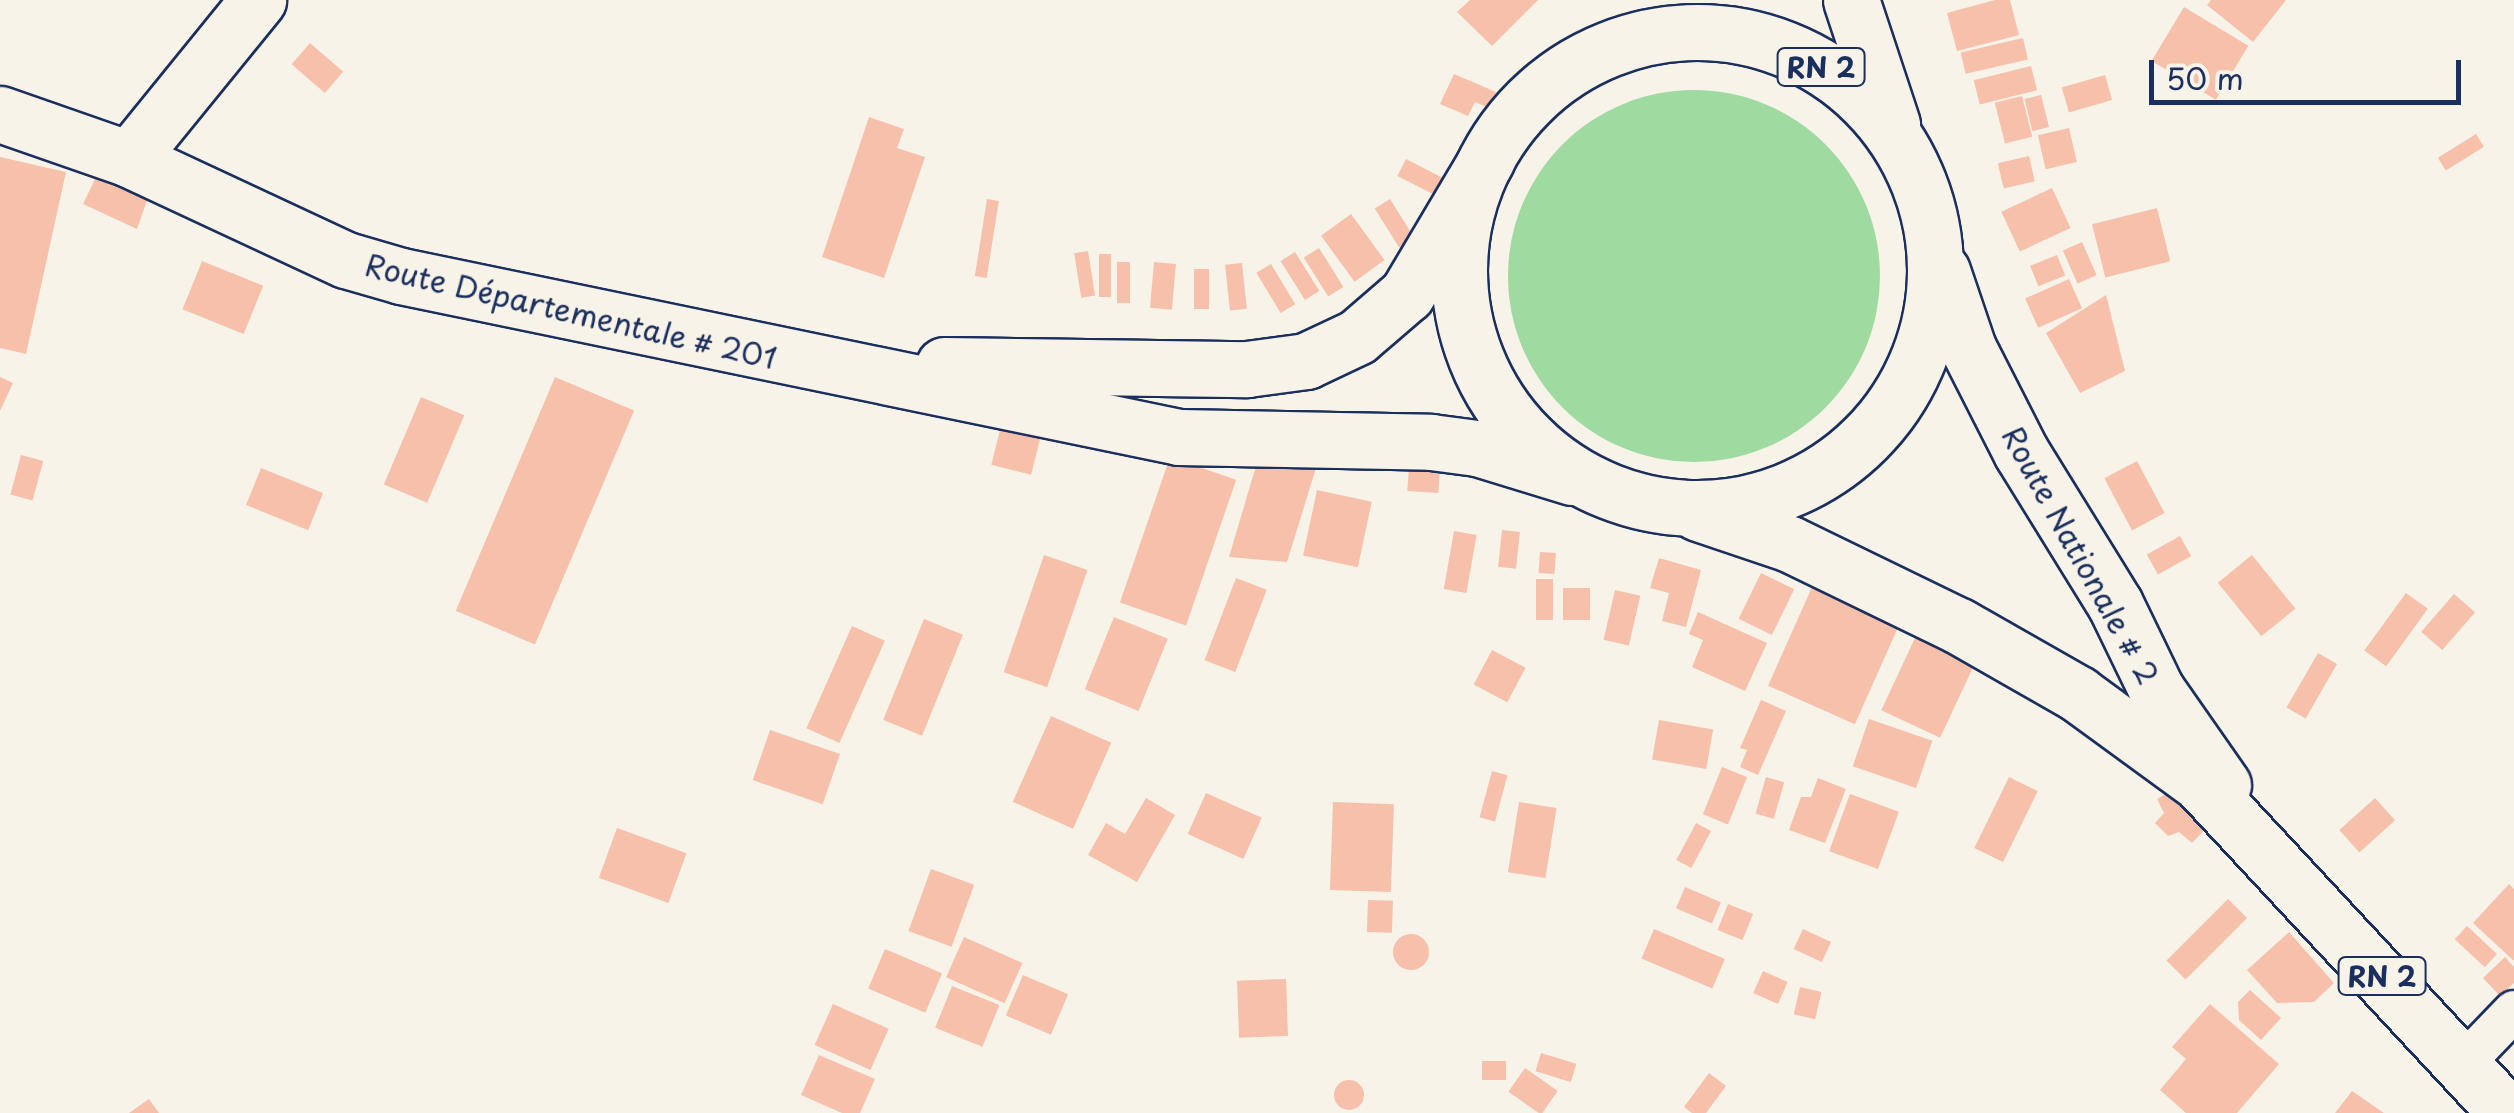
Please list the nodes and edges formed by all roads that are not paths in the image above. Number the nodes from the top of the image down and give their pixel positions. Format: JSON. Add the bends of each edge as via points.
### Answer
{"nodes":[{"id":1,"x":258,"y":0,"type":"edge"},
{"id":2,"x":1638,"y":0,"type":"edge"},
{"id":3,"x":1851,"y":0,"type":"edge"},
{"id":4,"x":1573,"y":67,"type":"junction"},
{"id":5,"x":0,"y":114,"type":"edge"},
{"id":6,"x":1896,"y":137,"type":"junction"},
{"id":7,"x":129,"y":159,"type":"junction"},
{"id":8,"x":1486,"y":161,"type":"junction"},
{"id":9,"x":1936,"y":255,"type":"junction"},
{"id":10,"x":811,"y":366,"type":"junction"},
{"id":11,"x":1572,"y":477,"type":"junction"},
{"id":12,"x":1695,"y":512,"type":"junction"},
{"id":13,"x":2254,"y":841,"type":"junction"},
{"id":14,"x":2514,"y":1010,"type":"edge"},
{"id":15,"x":2464,"y":1063,"type":"junction"},
{"id":16,"x":2507,"y":1113,"type":"edge"}],
"edges":[{"from":1,"to":7,"type":"main road"},
{"from":2,"to":4,"type":"main road","number":"RN 2","via":[[1624,22]]},
{"from":3,"to":6,"type":"main road","number":"RN 2"},
{"from":4,"to":6,"type":"main road","number":"RN 2","via":[[1628,41],[1688,31],[1749,36],[1806,56],[1856,91]]},
{"from":4,"to":8,"type":"main road","number":"RN 2","via":[[1523,108]]},
{"from":5,"to":7,"type":"main road","name":"Route Départementale # 201"},
{"from":6,"to":9,"type":"main road","number":"RN 2","via":[[1924,193]]},
{"from":7,"to":10,"type":"main road","name":"Route Départementale # 201","via":[[346,260]]},
{"from":8,"to":10,"type":"main road","name":"Route Départementale # 201","via":[[1407,294],[1357,337],[1306,361],[1247,369],[1116,363]]},
{"from":8,"to":11,"type":"main road","number":"RN 2","via":[[1467,208],[1459,258],[1474,358],[1508,416]]},
{"from":9,"to":12,"type":"main road","number":"RN 2","via":[[1928,332],[1897,403],[1844,460],[1776,497]]},
{"from":9,"to":13,"type":"main road","name":"Route Nationale # 2","number":"RN 2","via":[[1968,348],[2022,452],[2114,604],[2156,689],[2206,754]]},
{"from":10,"to":11,"type":"main road","name":"Route Départementale # 201","via":[[1179,437],[1431,442],[1477,448]]},
{"from":11,"to":12,"type":"main road","number":"RN 2"},
{"from":12,"to":13,"type":"main road","name":"Route Nationale # 2","number":"RN 2","via":[[1790,544],[1959,626],[2078,694],[2200,783]]},
{"from":13,"to":15,"type":"main road","name":"Route Nationale # 2","number":"RN 2"},
{"from":14,"to":15,"type":"street"},
{"from":15,"to":16,"type":"main road","name":"Route Nationale # 2","number":"RN 2"}]}
